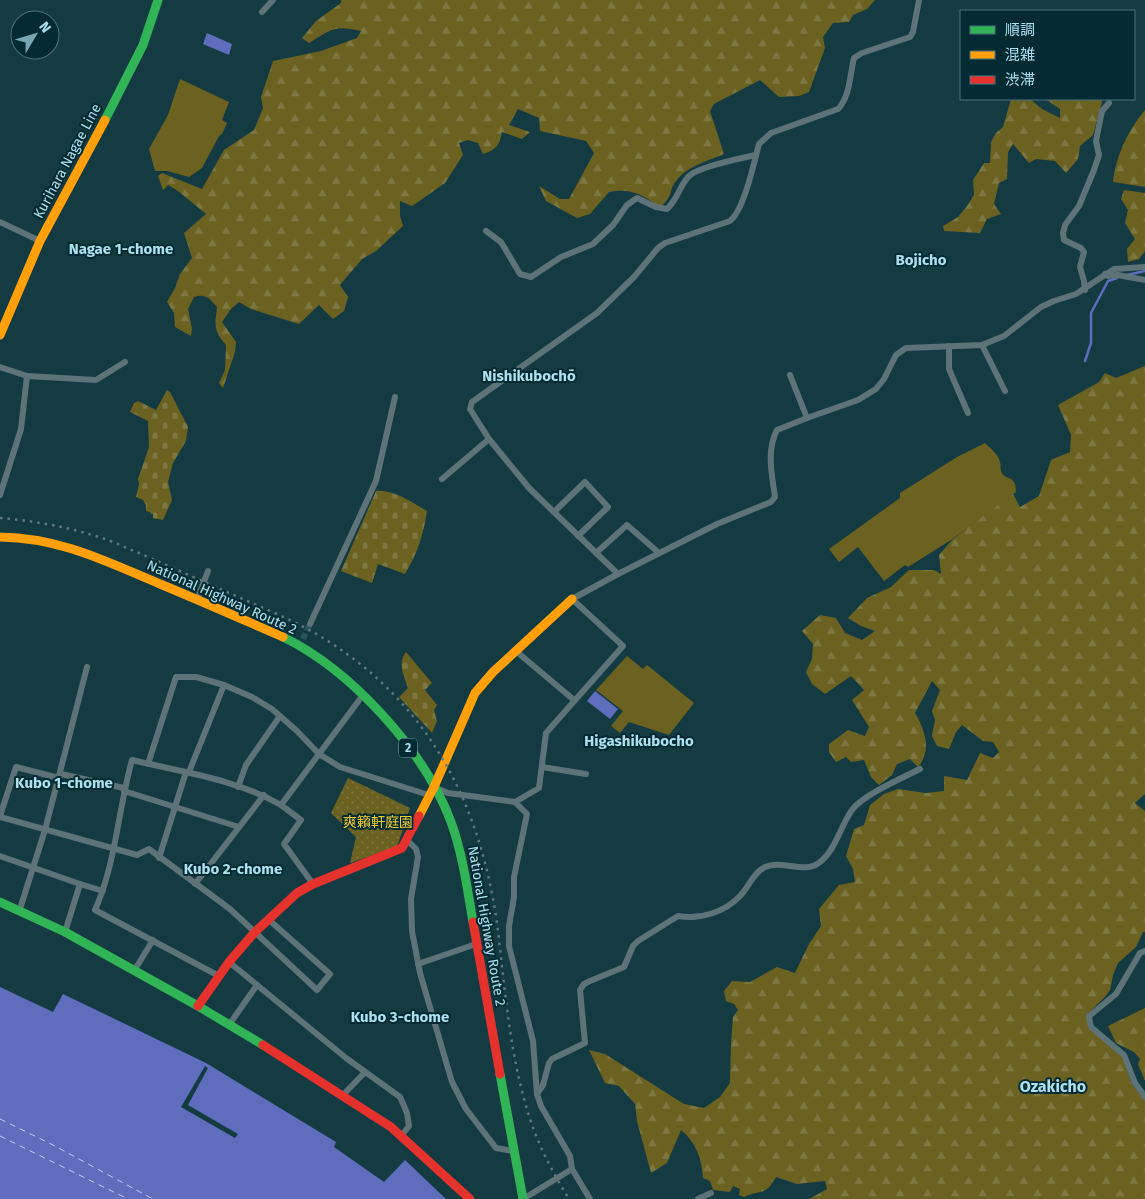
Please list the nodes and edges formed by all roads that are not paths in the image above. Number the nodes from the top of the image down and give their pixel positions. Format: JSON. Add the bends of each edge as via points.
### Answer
{"nodes":[{"id":1,"x":158,"y":0,"type":"edge"},
{"id":2,"x":273,"y":0,"type":"edge"},
{"id":3,"x":919,"y":0,"type":"edge"},
{"id":4,"x":262,"y":12,"type":"dead end"},
{"id":5,"x":1109,"y":103,"type":"dead end"},
{"id":6,"x":756,"y":155,"type":"junction"},
{"id":7,"x":0,"y":222,"type":"edge"},
{"id":8,"x":486,"y":231,"type":"dead end"},
{"id":9,"x":40,"y":241,"type":"junction"},
{"id":10,"x":1145,"y":267,"type":"edge"},
{"id":11,"x":1104,"y":274,"type":"junction"},
{"id":12,"x":1145,"y":280,"type":"edge"},
{"id":13,"x":1085,"y":290,"type":"junction"},
{"id":14,"x":0,"y":335,"type":"edge"},
{"id":15,"x":982,"y":345,"type":"junction"},
{"id":16,"x":949,"y":346,"type":"junction"},
{"id":17,"x":124,"y":362,"type":"dead end"},
{"id":18,"x":0,"y":368,"type":"edge"},
{"id":19,"x":790,"y":375,"type":"dead end"},
{"id":20,"x":27,"y":376,"type":"junction"},
{"id":21,"x":1005,"y":390,"type":"dead end"},
{"id":22,"x":395,"y":397,"type":"dead end"},
{"id":23,"x":968,"y":414,"type":"dead end"},
{"id":24,"x":807,"y":418,"type":"junction"},
{"id":25,"x":489,"y":439,"type":"junction"},
{"id":26,"x":442,"y":479,"type":"dead end"},
{"id":27,"x":0,"y":494,"type":"edge"},
{"id":28,"x":554,"y":512,"type":"junction"},
{"id":29,"x":578,"y":536,"type":"junction"},
{"id":30,"x":0,"y":537,"type":"edge"},
{"id":31,"x":596,"y":553,"type":"junction"},
{"id":32,"x":659,"y":553,"type":"junction"},
{"id":33,"x":208,"y":571,"type":"dead end"},
{"id":34,"x":618,"y":574,"type":"junction"},
{"id":35,"x":196,"y":600,"type":"junction"},
{"id":36,"x":572,"y":600,"type":"junction"},
{"id":37,"x":310,"y":624,"type":"tunnel mouth"},
{"id":38,"x":517,"y":652,"type":"junction"},
{"id":39,"x":87,"y":667,"type":"dead end"},
{"id":40,"x":224,"y":685,"type":"junction"},
{"id":41,"x":363,"y":695,"type":"junction"},
{"id":42,"x":574,"y":700,"type":"junction"},
{"id":43,"x":280,"y":716,"type":"junction"},
{"id":44,"x":319,"y":754,"type":"junction"},
{"id":45,"x":148,"y":764,"type":"junction"},
{"id":46,"x":542,"y":767,"type":"junction"},
{"id":47,"x":920,"y":769,"type":"dead end"},
{"id":48,"x":187,"y":772,"type":"junction"},
{"id":49,"x":586,"y":774,"type":"dead end"},
{"id":50,"x":60,"y":776,"type":"junction"},
{"id":51,"x":238,"y":787,"type":"junction"},
{"id":52,"x":124,"y":789,"type":"junction"},
{"id":53,"x":431,"y":791,"type":"junction"},
{"id":54,"x":264,"y":795,"type":"junction"},
{"id":55,"x":515,"y":802,"type":"junction"},
{"id":56,"x":281,"y":805,"type":"junction"},
{"id":57,"x":176,"y":807,"type":"junction"},
{"id":58,"x":0,"y":816,"type":"edge"},
{"id":59,"x":240,"y":827,"type":"junction"},
{"id":60,"x":45,"y":830,"type":"junction"},
{"id":61,"x":408,"y":840,"type":"junction"},
{"id":62,"x":113,"y":847,"type":"junction"},
{"id":63,"x":0,"y":856,"type":"edge"},
{"id":64,"x":159,"y":858,"type":"junction"},
{"id":65,"x":33,"y":868,"type":"junction"},
{"id":66,"x":80,"y":884,"type":"junction"},
{"id":67,"x":195,"y":884,"type":"junction"},
{"id":68,"x":313,"y":884,"type":"junction"},
{"id":69,"x":103,"y":891,"type":"junction"},
{"id":70,"x":0,"y":902,"type":"edge"},
{"id":71,"x":19,"y":912,"type":"junction"},
{"id":72,"x":268,"y":919,"type":"junction"},
{"id":73,"x":64,"y":932,"type":"junction"},
{"id":74,"x":254,"y":933,"type":"junction"},
{"id":75,"x":153,"y":940,"type":"junction"},
{"id":76,"x":476,"y":944,"type":"junction"},
{"id":77,"x":1145,"y":951,"type":"edge"},
{"id":78,"x":229,"y":962,"type":"junction"},
{"id":79,"x":418,"y":964,"type":"junction"},
{"id":80,"x":134,"y":971,"type":"junction"},
{"id":81,"x":219,"y":976,"type":"junction"},
{"id":82,"x":257,"y":985,"type":"junction"},
{"id":83,"x":198,"y":1006,"type":"junction"},
{"id":84,"x":229,"y":1025,"type":"junction"},
{"id":85,"x":364,"y":1072,"type":"junction"},
{"id":86,"x":537,"y":1094,"type":"junction"},
{"id":87,"x":343,"y":1095,"type":"junction"},
{"id":88,"x":1145,"y":1097,"type":"edge"},
{"id":89,"x":402,"y":1135,"type":"junction"},
{"id":90,"x":513,"y":1150,"type":"junction"},
{"id":91,"x":572,"y":1169,"type":"junction"},
{"id":92,"x":711,"y":1193,"type":"dead end"},
{"id":93,"x":470,"y":1199,"type":"edge"},
{"id":94,"x":523,"y":1199,"type":"edge"},
{"id":95,"x":590,"y":1199,"type":"edge"},
{"id":96,"x":698,"y":1199,"type":"edge"}],
"edges":[{"from":1,"to":9,"type":"main road","name":"Kurihara Nagae Line","via":[[133,67]]},
{"from":2,"to":4,"type":"street"},
{"from":3,"to":6,"type":"street","via":[[914,32],[910,38],[854,58],[847,93],[838,109],[771,133],[759,144]]},
{"from":5,"to":13,"type":"street","via":[[1102,111],[1094,170],[1063,233],[1064,240],[1084,252],[1080,267]]},
{"from":6,"to":8,"type":"street","via":[[729,160],[690,174],[678,190],[675,202],[666,209],[637,198],[593,244],[561,257],[531,277],[520,274],[501,242]]},
{"from":6,"to":25,"type":"street","via":[[736,216],[730,221],[665,243],[597,313],[472,402],[470,409]]},
{"from":7,"to":9,"type":"street"},
{"from":9,"to":14,"type":"main road","name":"Kurihara Nagae Line"},
{"from":10,"to":11,"type":"street","via":[[1114,269]]},
{"from":11,"to":12,"type":"street"},
{"from":11,"to":13,"type":"street"},
{"from":13,"to":15,"type":"street","via":[[1041,307],[1004,336]]},
{"from":15,"to":16,"type":"street"},
{"from":15,"to":21,"type":"street"},
{"from":16,"to":23,"type":"street","via":[[949,369]]},
{"from":16,"to":24,"type":"street","via":[[906,348],[896,355],[876,390]]},
{"from":17,"to":20,"type":"street","via":[[96,380]]},
{"from":18,"to":20,"type":"street"},
{"from":19,"to":24,"type":"street"},
{"from":20,"to":27,"type":"street","via":[[21,429]]},
{"from":22,"to":37,"type":"street","via":[[376,482]]},
{"from":24,"to":32,"type":"street","via":[[777,430],[773,437],[770,449],[775,497],[771,502]]},
{"from":25,"to":26,"type":"street"},
{"from":25,"to":28,"type":"street","via":[[529,488]]},
{"from":28,"to":29,"type":"street"},
{"from":28,"to":29,"type":"street","via":[[585,482],[608,507]]},
{"from":29,"to":31,"type":"street"},
{"from":30,"to":35,"type":"main road","name":"National Highway Route 2","number":"2","via":[[35,539],[69,547]]},
{"from":31,"to":32,"type":"street","via":[[627,525]]},
{"from":31,"to":34,"type":"street"},
{"from":32,"to":34,"type":"street"},
{"from":33,"to":35,"type":"street"},
{"from":34,"to":36,"type":"street"},
{"from":35,"to":41,"type":"main road","name":"National Highway Route 2","number":"2","via":[[301,642]]},
{"from":36,"to":38,"type":"main road"},
{"from":36,"to":42,"type":"street","via":[[623,646]]},
{"from":38,"to":42,"type":"street"},
{"from":38,"to":53,"type":"main road","via":[[475,693]]},
{"from":39,"to":50,"type":"street"},
{"from":40,"to":43,"type":"street","via":[[252,697]]},
{"from":40,"to":45,"type":"street","via":[[196,677],[176,677]]},
{"from":40,"to":48,"type":"street"},
{"from":41,"to":44,"type":"street"},
{"from":41,"to":53,"type":"main road","name":"National Highway Route 2","number":"2","via":[[400,737]]},
{"from":42,"to":46,"type":"street","via":[[546,733]]},
{"from":43,"to":44,"type":"street"},
{"from":43,"to":51,"type":"street","via":[[246,765]]},
{"from":44,"to":53,"type":"street","via":[[340,767]]},
{"from":44,"to":56,"type":"street"},
{"from":45,"to":48,"type":"street"},
{"from":45,"to":52,"type":"street","via":[[132,760]]},
{"from":46,"to":49,"type":"street"},
{"from":46,"to":55,"type":"street","via":[[539,788]]},
{"from":47,"to":86,"type":"street","via":[[886,785],[856,806],[821,862],[811,867],[774,864],[763,868],[755,874],[741,896],[725,908],[691,918],[678,916],[638,940],[624,967],[584,984],[580,990],[585,1043],[552,1059]]},
{"from":48,"to":51,"type":"street"},
{"from":48,"to":57,"type":"street"},
{"from":50,"to":52,"type":"street"},
{"from":50,"to":58,"type":"street","via":[[16,767]]},
{"from":50,"to":60,"type":"street"},
{"from":51,"to":54,"type":"street"},
{"from":52,"to":57,"type":"street"},
{"from":52,"to":62,"type":"street"},
{"from":53,"to":55,"type":"street"},
{"from":53,"to":61,"type":"main road"},
{"from":53,"to":76,"type":"main road","name":"National Highway Route 2","number":"2","via":[[442,802],[462,857]]},
{"from":54,"to":56,"type":"street"},
{"from":54,"to":59,"type":"street"},
{"from":55,"to":86,"type":"street","via":[[526,814],[514,877],[509,939],[533,1040]]},
{"from":56,"to":68,"type":"street","via":[[301,820],[284,844]]},
{"from":57,"to":59,"type":"street"},
{"from":57,"to":64,"type":"street"},
{"from":58,"to":60,"type":"street"},
{"from":59,"to":67,"type":"street"},
{"from":60,"to":62,"type":"street"},
{"from":60,"to":65,"type":"street"},
{"from":61,"to":68,"type":"main road","via":[[399,850]]},
{"from":61,"to":79,"type":"street","via":[[418,857],[411,898]]},
{"from":62,"to":64,"type":"street","via":[[137,855],[149,849]]},
{"from":62,"to":69,"type":"street"},
{"from":63,"to":65,"type":"street"},
{"from":64,"to":67,"type":"street"},
{"from":65,"to":66,"type":"street"},
{"from":65,"to":71,"type":"street"},
{"from":66,"to":69,"type":"street"},
{"from":66,"to":73,"type":"street"},
{"from":67,"to":74,"type":"street","via":[[230,909]]},
{"from":68,"to":72,"type":"main road","via":[[297,893]]},
{"from":69,"to":75,"type":"street","via":[[95,910]]},
{"from":70,"to":71,"type":"main road"},
{"from":71,"to":73,"type":"main road"},
{"from":72,"to":74,"type":"main road"},
{"from":72,"to":74,"type":"street","via":[[330,974],[318,990]]},
{"from":73,"to":80,"type":"main road"},
{"from":74,"to":78,"type":"main road"},
{"from":75,"to":80,"type":"street"},
{"from":75,"to":81,"type":"street"},
{"from":76,"to":79,"type":"street"},
{"from":76,"to":90,"type":"main road","name":"National Highway Route 2","number":"2"},
{"from":77,"to":88,"type":"street","via":[[1140,953],[1116,994],[1089,1016],[1091,1027],[1124,1055],[1134,1083]]},
{"from":78,"to":81,"type":"main road"},
{"from":78,"to":82,"type":"street"},
{"from":79,"to":90,"type":"street","via":[[452,1082],[466,1109],[496,1148]]},
{"from":80,"to":83,"type":"main road"},
{"from":81,"to":83,"type":"main road"},
{"from":82,"to":84,"type":"street"},
{"from":82,"to":85,"type":"street"},
{"from":83,"to":84,"type":"main road"},
{"from":84,"to":87,"type":"main road"},
{"from":85,"to":87,"type":"street"},
{"from":85,"to":89,"type":"street","via":[[400,1097],[408,1113],[408,1126]]},
{"from":86,"to":91,"type":"street","via":[[570,1156]]},
{"from":87,"to":89,"type":"main road"},
{"from":89,"to":93,"type":"main road"},
{"from":90,"to":94,"type":"main road","name":"National Highway Route 2","number":"2"},
{"from":91,"to":94,"type":"street"},
{"from":91,"to":95,"type":"street"},
{"from":92,"to":96,"type":"street"}]}
